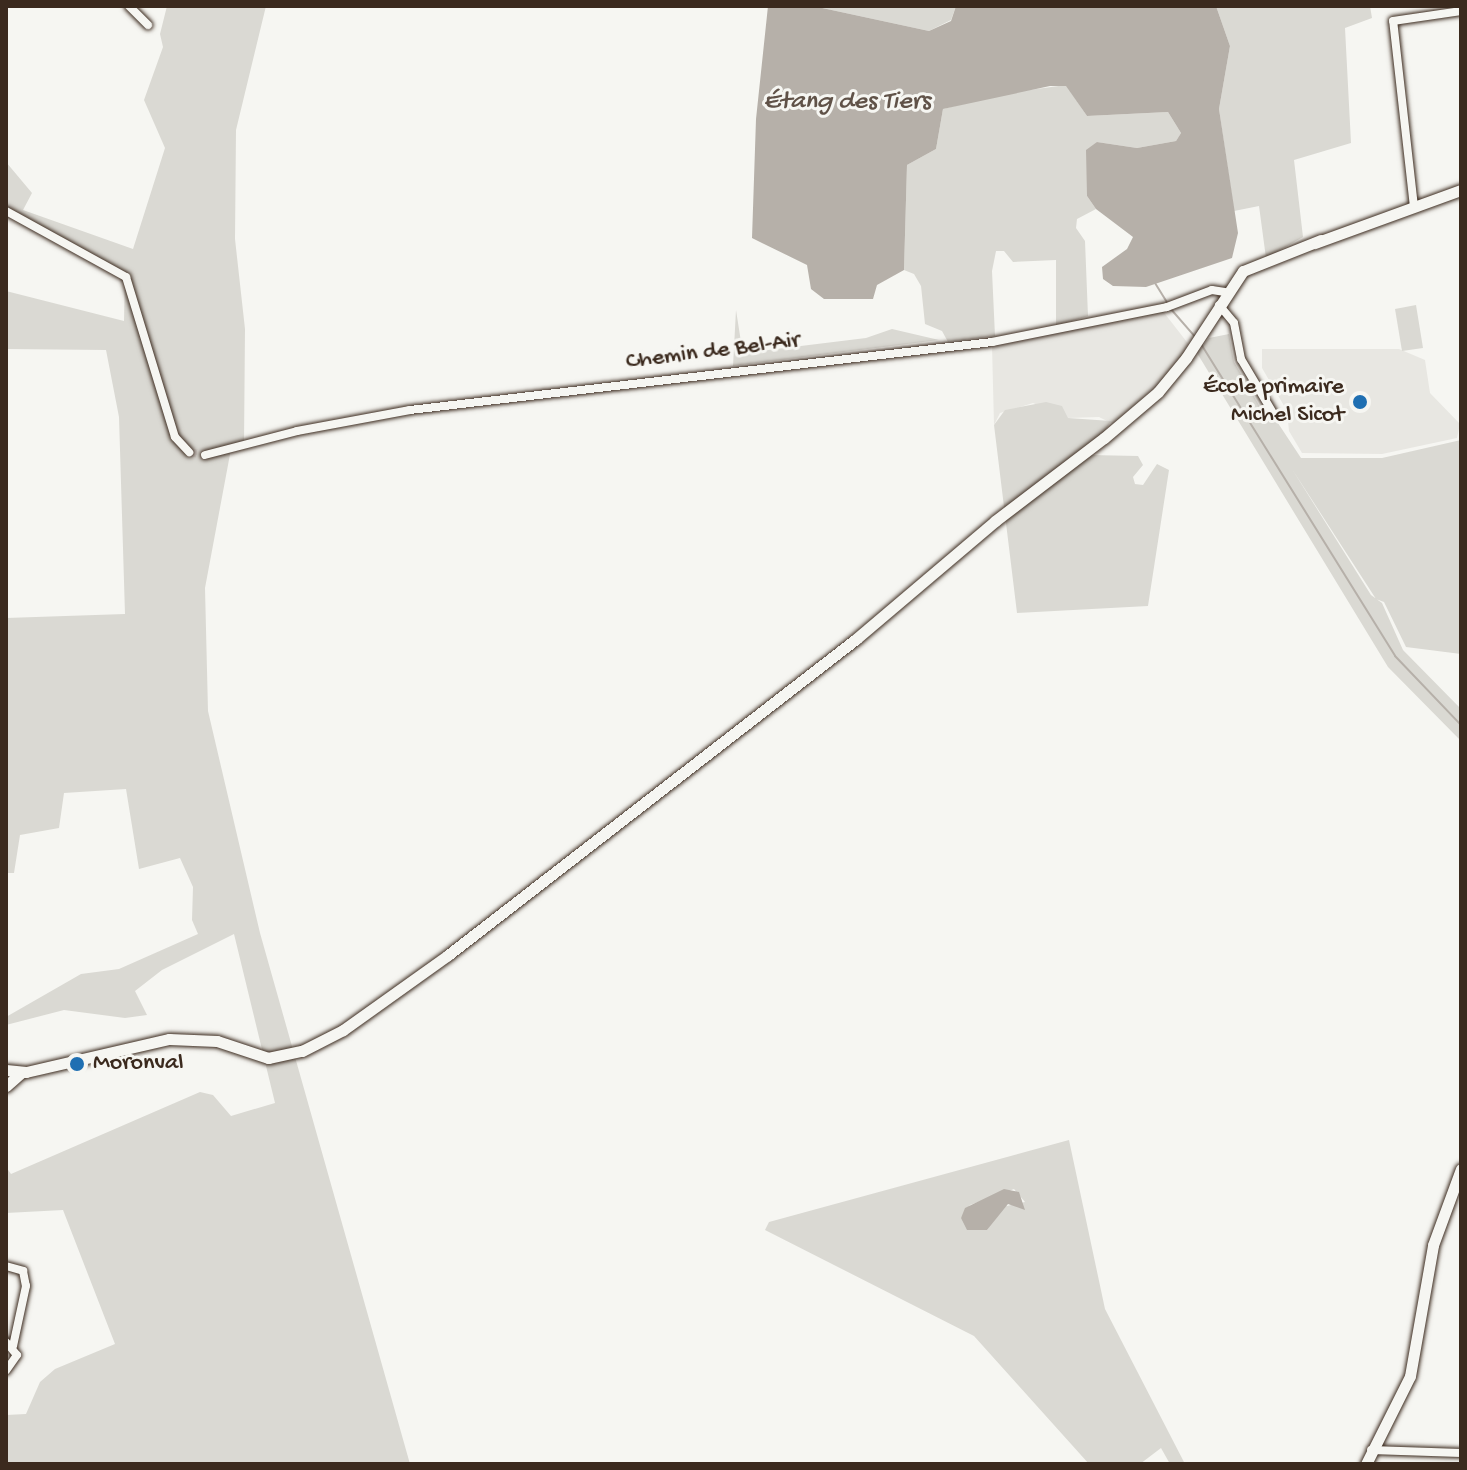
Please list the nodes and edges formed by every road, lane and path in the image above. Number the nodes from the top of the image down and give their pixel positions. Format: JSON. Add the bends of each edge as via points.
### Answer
{"nodes":[{"id":1,"x":129,"y":6,"type":"edge"},
{"id":2,"x":1461,"y":11,"type":"edge"},
{"id":3,"x":148,"y":25,"type":"dead end"},
{"id":4,"x":1461,"y":190,"type":"edge"},
{"id":5,"x":1414,"y":207,"type":"junction"},
{"id":6,"x":6,"y":211,"type":"edge"},
{"id":7,"x":1225,"y":292,"type":"junction"},
{"id":8,"x":1219,"y":304,"type":"junction"},
{"id":9,"x":1273,"y":413,"type":"dead end"},
{"id":10,"x":189,"y":452,"type":"dead end"},
{"id":11,"x":205,"y":455,"type":"tunnel mouth"},
{"id":12,"x":6,"y":1070,"type":"edge"},
{"id":13,"x":22,"y":1072,"type":"junction"},
{"id":14,"x":6,"y":1086,"type":"edge"},
{"id":15,"x":1461,"y":1169,"type":"edge"},
{"id":16,"x":6,"y":1266,"type":"edge"},
{"id":17,"x":10,"y":1344,"type":"edge"},
{"id":18,"x":6,"y":1371,"type":"edge"},
{"id":19,"x":1370,"y":1450,"type":"junction"},
{"id":20,"x":1461,"y":1453,"type":"edge"},
{"id":21,"x":1366,"y":1464,"type":"edge"}],
"edges":[{"from":1,"to":3,"type":"street"},
{"from":2,"to":5,"type":"street","via":[[1393,21]]},
{"from":4,"to":5,"type":"street"},
{"from":5,"to":7,"type":"street","via":[[1247,268]]},
{"from":6,"to":10,"type":"street","via":[[126,277],[175,437]]},
{"from":7,"to":8,"type":"street"},
{"from":7,"to":11,"type":"street","name":"Chemin de Bel-Air","via":[[1213,290],[1170,306],[992,342],[410,410]]},
{"from":8,"to":9,"type":"street","via":[[1234,323],[1241,359]]},
{"from":8,"to":13,"type":"street","via":[[1158,392],[1104,438],[448,955],[330,1037],[296,1054],[262,1058],[217,1041],[169,1039]]},
{"from":12,"to":13,"type":"street"},
{"from":13,"to":14,"type":"street"},
{"from":15,"to":19,"type":"street","via":[[1433,1245],[1410,1376]]},
{"from":16,"to":17,"type":"street","via":[[23,1271],[26,1286]]},
{"from":17,"to":18,"type":"street","via":[[17,1360]]},
{"from":19,"to":20,"type":"street"},
{"from":19,"to":21,"type":"street"}]}
